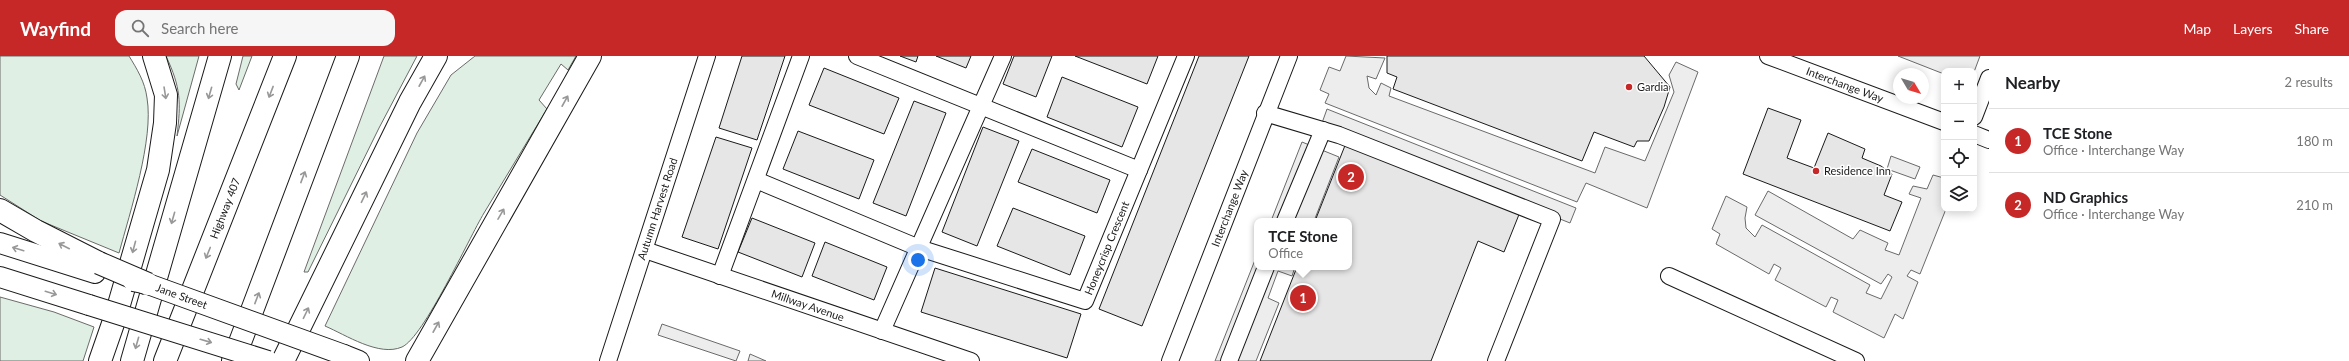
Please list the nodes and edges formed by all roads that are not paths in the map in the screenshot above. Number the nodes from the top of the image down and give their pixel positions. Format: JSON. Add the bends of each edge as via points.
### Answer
{"nodes":[{"id":1,"x":154,"y":56,"type":"edge"},
{"id":2,"x":220,"y":56,"type":"edge"},
{"id":3,"x":285,"y":56,"type":"edge"},
{"id":4,"x":348,"y":56,"type":"edge"},
{"id":5,"x":436,"y":56,"type":"edge"},
{"id":6,"x":590,"y":56,"type":"edge"},
{"id":7,"x":707,"y":56,"type":"edge"},
{"id":8,"x":801,"y":56,"type":"edge"},
{"id":9,"x":857,"y":56,"type":"edge"},
{"id":10,"x":1003,"y":56,"type":"edge"},
{"id":11,"x":1186,"y":56,"type":"edge"},
{"id":12,"x":1289,"y":56,"type":"edge"},
{"id":13,"x":1768,"y":56,"type":"edge"},
{"id":14,"x":1989,"y":78,"type":"edge"},
{"id":15,"x":982,"y":106,"type":"junction"},
{"id":16,"x":1977,"y":110,"type":"edge"},
{"id":17,"x":1265,"y":113,"type":"junction"},
{"id":18,"x":1941,"y":121,"type":"edge"},
{"id":19,"x":1323,"y":130,"type":"junction"},
{"id":20,"x":1977,"y":135,"type":"edge"},
{"id":21,"x":1989,"y":140,"type":"edge"},
{"id":22,"x":1139,"y":170,"type":"junction"},
{"id":23,"x":756,"y":180,"type":"junction"},
{"id":24,"x":0,"y":210,"type":"edge"},
{"id":25,"x":1286,"y":218,"type":"edge"},
{"id":26,"x":0,"y":243,"type":"edge"},
{"id":27,"x":919,"y":248,"type":"junction"},
{"id":28,"x":645,"y":250,"type":"junction"},
{"id":29,"x":97,"y":268,"type":"junction"},
{"id":30,"x":1265,"y":270,"type":"edge"},
{"id":31,"x":720,"y":276,"type":"junction"},
{"id":32,"x":1668,"y":276,"type":"dead end"},
{"id":33,"x":0,"y":277,"type":"edge"},
{"id":34,"x":148,"y":284,"type":"joint"},
{"id":35,"x":882,"y":331,"type":"junction"},
{"id":36,"x":352,"y":358,"type":"edge"},
{"id":37,"x":100,"y":361,"type":"edge"},
{"id":38,"x":132,"y":361,"type":"edge"},
{"id":39,"x":166,"y":361,"type":"edge"},
{"id":40,"x":233,"y":361,"type":"edge"},
{"id":41,"x":268,"y":361,"type":"edge"},
{"id":42,"x":283,"y":361,"type":"edge"},
{"id":43,"x":417,"y":361,"type":"edge"},
{"id":44,"x":608,"y":361,"type":"edge"},
{"id":45,"x":972,"y":361,"type":"edge"},
{"id":46,"x":1170,"y":361,"type":"edge"},
{"id":47,"x":1229,"y":361,"type":"edge"},
{"id":48,"x":1496,"y":361,"type":"edge"},
{"id":49,"x":1856,"y":361,"type":"edge"}],
"edges":[{"from":1,"to":37,"type":"highway","one_way":true,"via":[[166,95],[158,170]]},
{"from":2,"to":38,"type":"highway","one_way":true},
{"from":3,"to":39,"type":"highway","name":"Highway 407","one_way":true},
{"from":40,"to":4,"type":"highway","one_way":true},
{"from":42,"to":5,"type":"highway","one_way":true,"via":[[410,102]]},
{"from":43,"to":6,"type":"highway","one_way":true},
{"from":7,"to":28,"type":"street","name":"Autumn Harvest Road"},
{"from":8,"to":23,"type":"street"},
{"from":9,"to":15,"type":"street"},
{"from":10,"to":15,"type":"street"},
{"from":11,"to":22,"type":"street","name":"Honeycrisp Crescent"},
{"from":12,"to":17,"type":"street","name":"Interchange Way"},
{"from":13,"to":18,"type":"street","name":"Interchange Way"},
{"from":14,"to":16,"type":"street"},
{"from":15,"to":22,"type":"street"},
{"from":15,"to":27,"type":"street"},
{"from":17,"to":19,"type":"street"},
{"from":17,"to":46,"type":"street","name":"Interchange Way"},
{"from":19,"to":25,"type":"street"},
{"from":19,"to":48,"type":"street","via":[[1552,219]]},
{"from":20,"to":21,"type":"street"},
{"from":22,"to":27,"type":"street","name":"Honeycrisp Crescent","via":[[1085,301]]},
{"from":23,"to":27,"type":"street"},
{"from":23,"to":31,"type":"street"},
{"from":29,"to":24,"type":"highway","one_way":true},
{"from":29,"to":26,"type":"main road","one_way":true},
{"from":27,"to":35,"type":"street"},
{"from":28,"to":31,"type":"street","name":"Millway Avenue"},
{"from":28,"to":44,"type":"street","name":"Autumn Harvest Road"},
{"from":29,"to":34,"type":"highway","bridge":true},
{"from":30,"to":47,"type":"street"},
{"from":31,"to":35,"type":"street","name":"Millway Avenue"},
{"from":32,"to":49,"type":"street"},
{"from":33,"to":41,"type":"main road","one_way":true,"bridge":true},
{"from":34,"to":36,"type":"main road","name":"Jane Street","bridge":true},
{"from":35,"to":45,"type":"street","name":"Millway Avenue"}]}
